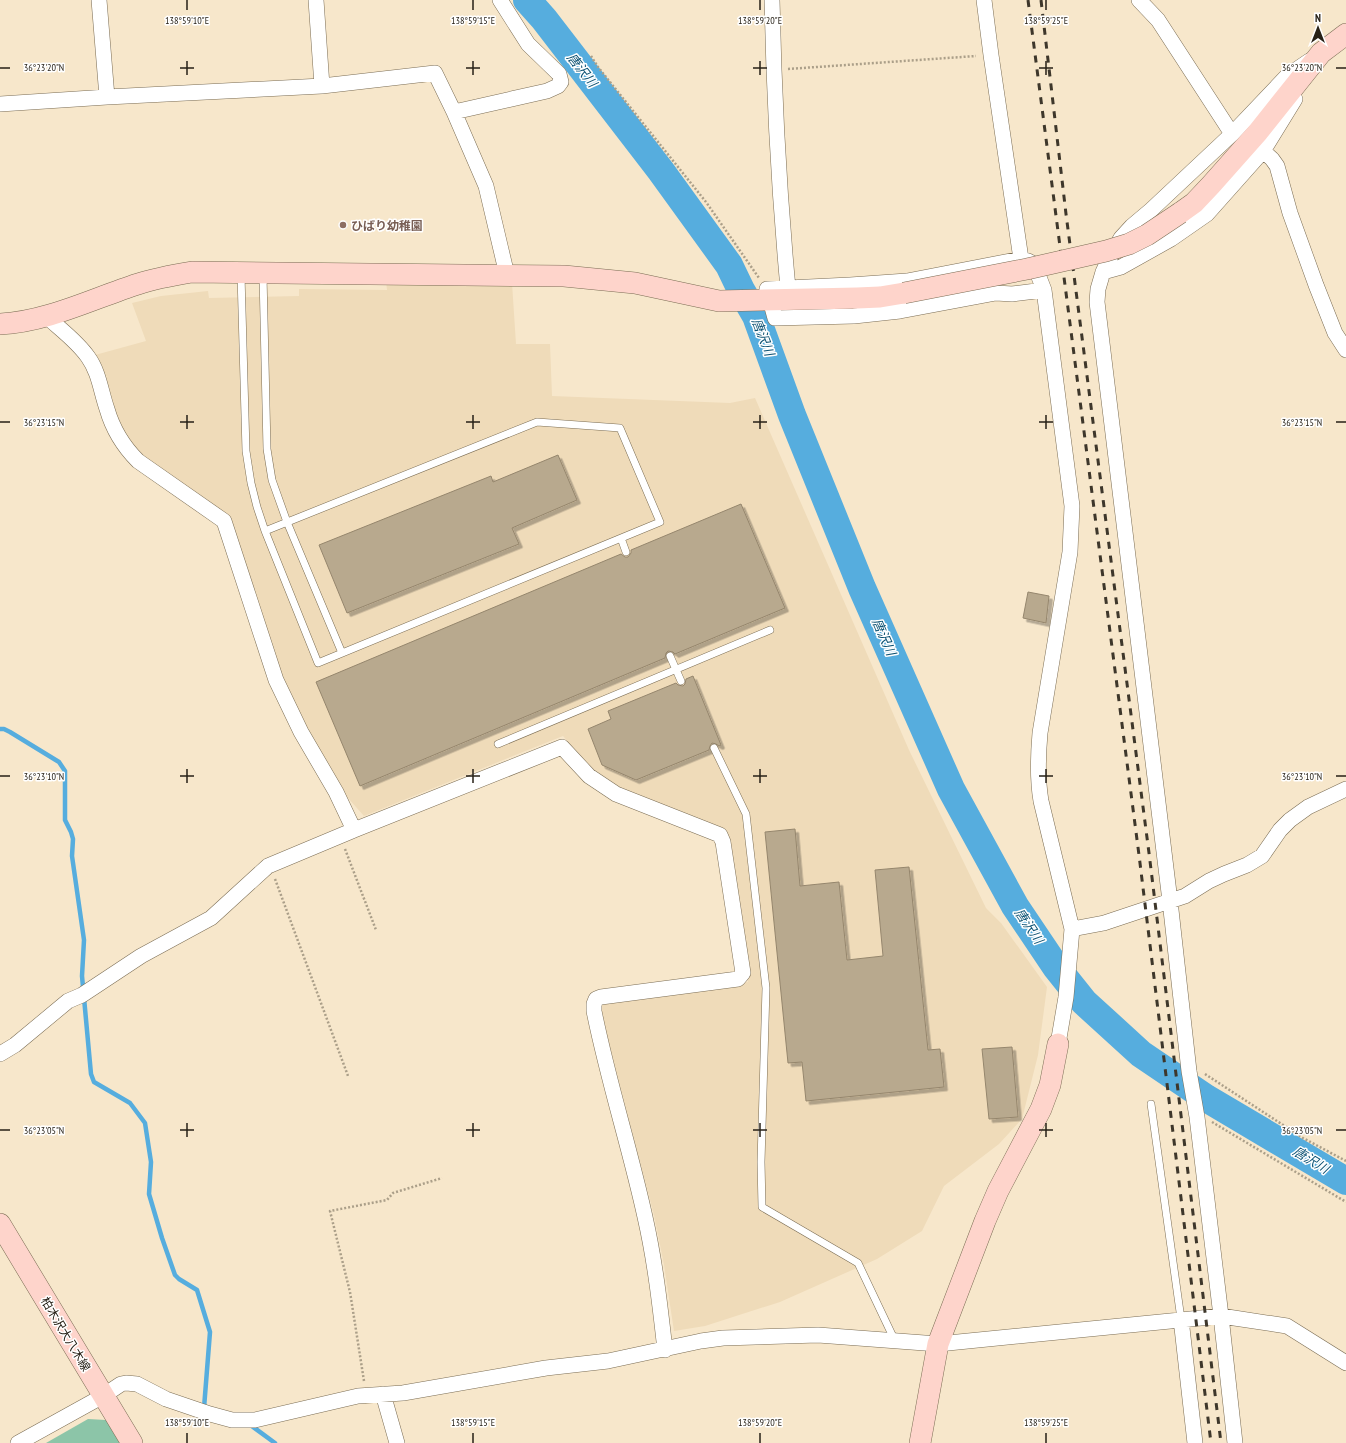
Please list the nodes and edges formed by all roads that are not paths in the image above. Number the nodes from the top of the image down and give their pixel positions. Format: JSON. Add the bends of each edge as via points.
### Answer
{"nodes":[{"id":1,"x":98,"y":0,"type":"edge"},
{"id":2,"x":316,"y":0,"type":"edge"},
{"id":3,"x":320,"y":0,"type":"edge"},
{"id":4,"x":500,"y":0,"type":"edge"},
{"id":5,"x":772,"y":0,"type":"edge"},
{"id":6,"x":984,"y":0,"type":"edge"},
{"id":7,"x":1139,"y":0,"type":"edge"},
{"id":8,"x":1346,"y":34,"type":"edge"},
{"id":9,"x":1322,"y":53,"type":"junction"},
{"id":10,"x":322,"y":86,"type":"junction"},
{"id":11,"x":107,"y":97,"type":"junction"},
{"id":12,"x":0,"y":104,"type":"edge"},
{"id":13,"x":454,"y":112,"type":"junction"},
{"id":14,"x":1232,"y":134,"type":"junction"},
{"id":15,"x":1263,"y":151,"type":"junction"},
{"id":16,"x":1151,"y":210,"type":"junction"},
{"id":17,"x":1171,"y":240,"type":"junction"},
{"id":18,"x":1020,"y":259,"type":"junction"},
{"id":19,"x":1103,"y":272,"type":"junction"},
{"id":20,"x":241,"y":273,"type":"junction"},
{"id":21,"x":263,"y":273,"type":"junction"},
{"id":22,"x":507,"y":275,"type":"junction"},
{"id":23,"x":788,"y":288,"type":"junction"},
{"id":24,"x":1044,"y":290,"type":"junction"},
{"id":25,"x":766,"y":297,"type":"junction"},
{"id":26,"x":46,"y":316,"type":"junction"},
{"id":27,"x":0,"y":324,"type":"edge"},
{"id":28,"x":1346,"y":350,"type":"edge"},
{"id":29,"x":287,"y":522,"type":"junction"},
{"id":30,"x":265,"y":531,"type":"junction"},
{"id":31,"x":621,"y":538,"type":"junction"},
{"id":32,"x":626,"y":552,"type":"dead end"},
{"id":33,"x":770,"y":630,"type":"dead end"},
{"id":34,"x":342,"y":652,"type":"junction"},
{"id":35,"x":670,"y":656,"type":"dead end"},
{"id":36,"x":675,"y":669,"type":"junction"},
{"id":37,"x":681,"y":681,"type":"dead end"},
{"id":38,"x":498,"y":744,"type":"dead end"},
{"id":39,"x":714,"y":748,"type":"dead end"},
{"id":40,"x":1346,"y":789,"type":"edge"},
{"id":41,"x":354,"y":830,"type":"junction"},
{"id":42,"x":1170,"y":901,"type":"junction"},
{"id":43,"x":1072,"y":929,"type":"junction"},
{"id":44,"x":1058,"y":1044,"type":"joint"},
{"id":45,"x":0,"y":1054,"type":"edge"},
{"id":46,"x":1151,"y":1104,"type":"dead end"},
{"id":47,"x":0,"y":1224,"type":"edge"},
{"id":48,"x":1221,"y":1316,"type":"junction"},
{"id":49,"x":1181,"y":1319,"type":"junction"},
{"id":50,"x":895,"y":1341,"type":"junction"},
{"id":51,"x":938,"y":1344,"type":"junction"},
{"id":52,"x":665,"y":1350,"type":"junction"},
{"id":53,"x":1346,"y":1362,"type":"edge"},
{"id":54,"x":383,"y":1394,"type":"junction"},
{"id":55,"x":103,"y":1396,"type":"junction"},
{"id":56,"x":18,"y":1443,"type":"edge"},
{"id":57,"x":132,"y":1443,"type":"edge"},
{"id":58,"x":397,"y":1443,"type":"edge"},
{"id":59,"x":920,"y":1443,"type":"edge"},
{"id":60,"x":1195,"y":1443,"type":"edge"},
{"id":61,"x":1235,"y":1443,"type":"edge"}],
"edges":[{"from":1,"to":11,"type":"street"},
{"from":2,"to":3,"type":"street"},
{"from":2,"to":10,"type":"street"},
{"from":4,"to":13,"type":"street","via":[[528,44],[559,74],[561,82],[547,91]]},
{"from":5,"to":23,"type":"street","via":[[781,217]]},
{"from":6,"to":18,"type":"street"},
{"from":7,"to":14,"type":"street","via":[[1158,20]]},
{"from":8,"to":9,"type":"street"},
{"from":9,"to":14,"type":"street","via":[[1287,76]]},
{"from":9,"to":15,"type":"street"},
{"from":9,"to":25,"type":"street","bridge":true,"via":[[1253,138],[1194,202],[1180,214],[1129,244],[1027,269],[880,297]]},
{"from":10,"to":11,"type":"street"},
{"from":10,"to":13,"type":"street","via":[[435,73]]},
{"from":11,"to":12,"type":"street"},
{"from":13,"to":22,"type":"street","via":[[486,186]]},
{"from":14,"to":16,"type":"street"},
{"from":15,"to":17,"type":"street","via":[[1207,214]]},
{"from":15,"to":28,"type":"street","via":[[1276,166],[1316,285],[1335,333]]},
{"from":16,"to":17,"type":"street"},
{"from":16,"to":19,"type":"street","via":[[1121,238]]},
{"from":17,"to":19,"type":"street","via":[[1121,266]]},
{"from":18,"to":23,"type":"street","via":[[907,281]]},
{"from":18,"to":24,"type":"street","via":[[1034,264]]},
{"from":19,"to":42,"type":"street","via":[[1097,302]]},
{"from":20,"to":21,"type":"street"},
{"from":20,"to":26,"type":"street","via":[[192,272],[163,277]]},
{"from":20,"to":30,"type":"lane","via":[[246,451],[251,483]]},
{"from":21,"to":22,"type":"street"},
{"from":21,"to":29,"type":"lane","via":[[267,448],[272,480]]},
{"from":22,"to":25,"type":"street","via":[[564,276],[635,283],[719,301]]},
{"from":23,"to":25,"type":"street"},
{"from":24,"to":25,"type":"street","via":[[1012,294],[996,292],[900,311],[854,316],[775,318]]},
{"from":24,"to":43,"type":"street","via":[[1072,506],[1070,552],[1040,733],[1038,780],[1040,801]]},
{"from":26,"to":27,"type":"street"},
{"from":26,"to":41,"type":"street","via":[[88,357],[98,378],[113,427],[128,452],[224,521],[276,680]]},
{"from":29,"to":30,"type":"lane"},
{"from":29,"to":31,"type":"lane","via":[[537,422],[620,428],[660,522]]},
{"from":29,"to":34,"type":"lane"},
{"from":30,"to":34,"type":"lane","via":[[318,664]]},
{"from":31,"to":32,"type":"lane"},
{"from":31,"to":34,"type":"lane"},
{"from":33,"to":36,"type":"lane"},
{"from":35,"to":36,"type":"lane"},
{"from":36,"to":37,"type":"lane"},
{"from":36,"to":38,"type":"lane"},
{"from":39,"to":50,"type":"lane","via":[[746,814],[766,988],[762,1207],[858,1263]]},
{"from":40,"to":42,"type":"street","via":[[1308,807],[1290,820],[1262,856],[1248,865]]},
{"from":41,"to":45,"type":"street","via":[[268,866],[211,918],[141,956],[82,995],[68,1001],[15,1045]]},
{"from":41,"to":52,"type":"street","via":[[562,747],[589,776],[616,794],[720,835],[743,973],[738,979],[601,997],[596,999],[594,1004],[603,1055],[646,1218]]},
{"from":42,"to":43,"type":"street","via":[[1104,923]]},
{"from":42,"to":48,"type":"street","via":[[1189,1073]]},
{"from":43,"to":44,"type":"street","via":[[1066,998]]},
{"from":44,"to":51,"type":"street","via":[[1050,1085],[1041,1109],[998,1190]]},
{"from":46,"to":49,"type":"lane"},
{"from":47,"to":55,"type":"street","name":"柏木沢大八木線"},
{"from":48,"to":49,"type":"street"},
{"from":48,"to":53,"type":"street","via":[[1288,1326]]},
{"from":48,"to":61,"type":"street"},
{"from":49,"to":51,"type":"street"},
{"from":49,"to":60,"type":"street"},
{"from":50,"to":51,"type":"street"},
{"from":50,"to":52,"type":"street","via":[[818,1335],[723,1338]]},
{"from":51,"to":59,"type":"street"},
{"from":52,"to":54,"type":"street","via":[[404,1393]]},
{"from":54,"to":55,"type":"street","via":[[366,1395],[255,1420],[232,1420],[210,1414],[166,1399],[131,1383],[121,1384]]},
{"from":54,"to":58,"type":"street"},
{"from":55,"to":56,"type":"street"},
{"from":55,"to":57,"type":"street","name":"柏木沢大八木線"}]}
